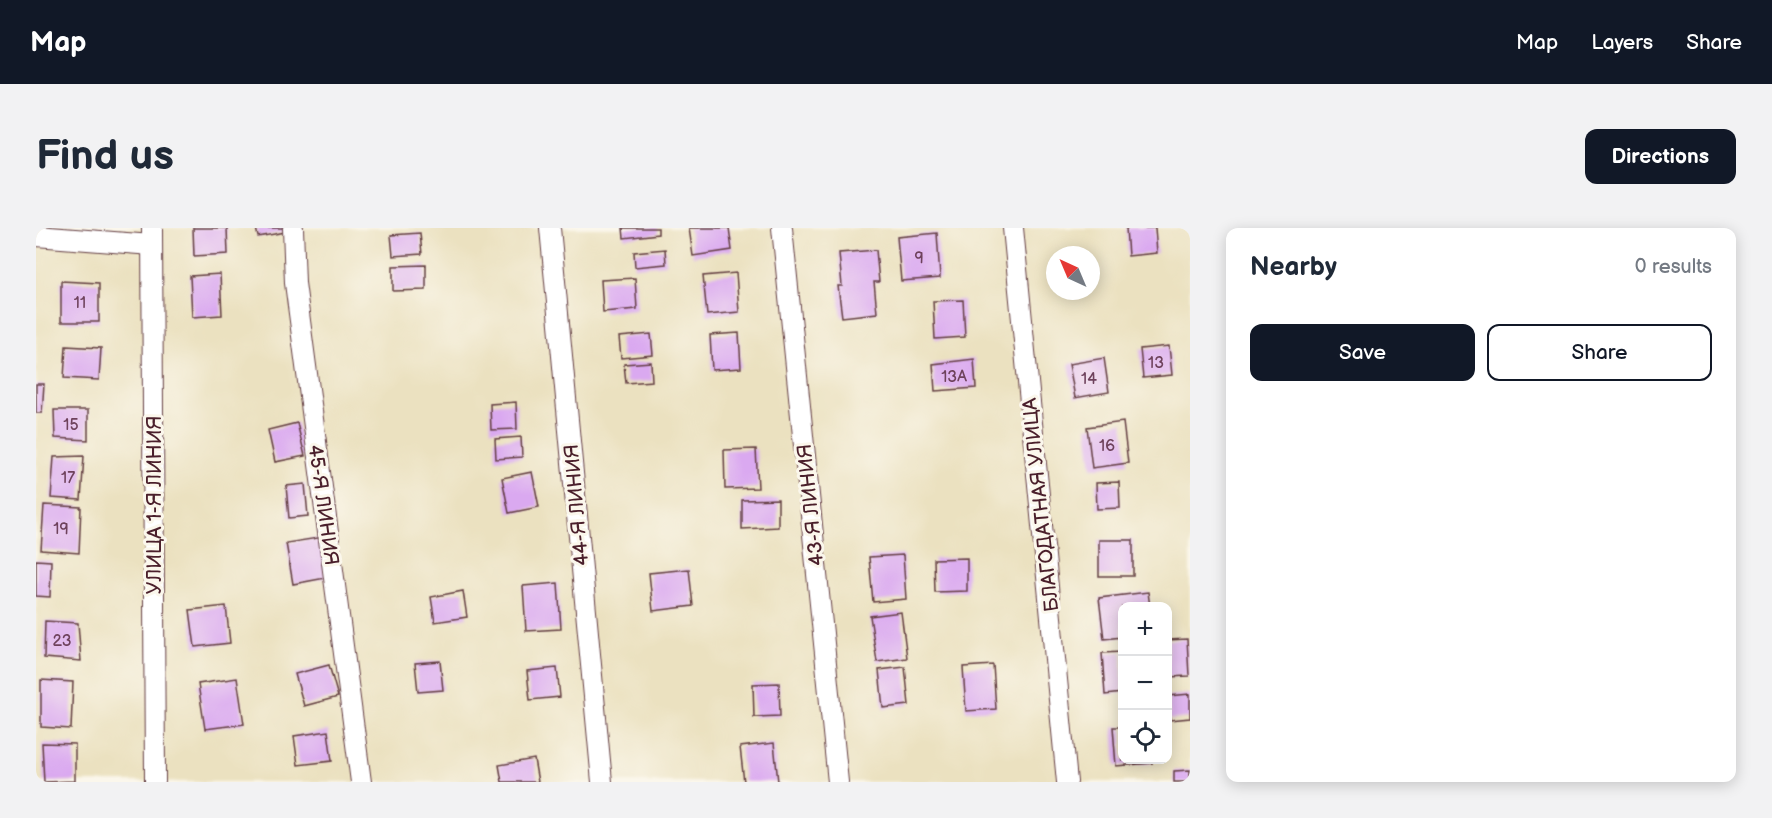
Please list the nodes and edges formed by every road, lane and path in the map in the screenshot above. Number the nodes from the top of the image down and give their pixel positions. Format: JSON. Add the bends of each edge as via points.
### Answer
{"nodes":[{"id":1,"x":293,"y":228,"type":"edge"},
{"id":2,"x":550,"y":228,"type":"edge"},
{"id":3,"x":782,"y":228,"type":"edge"},
{"id":4,"x":1013,"y":228,"type":"edge"},
{"id":5,"x":152,"y":236,"type":"edge"},
{"id":6,"x":36,"y":237,"type":"edge"},
{"id":7,"x":155,"y":782,"type":"edge"},
{"id":8,"x":361,"y":782,"type":"edge"},
{"id":9,"x":602,"y":782,"type":"edge"},
{"id":10,"x":838,"y":782,"type":"edge"},
{"id":11,"x":1067,"y":782,"type":"edge"}],
"edges":[{"from":1,"to":8,"type":"street","name":"45-Я ЛИНИЯ","via":[[295,283]]},
{"from":2,"to":9,"type":"street","name":"44-Я ЛИНИЯ"},
{"from":3,"to":10,"type":"street","name":"43-Я ЛИНИЯ"},
{"from":4,"to":11,"type":"street","name":"БЛАГОДАТНАЯ УЛИЦА"},
{"from":5,"to":6,"type":"street"},
{"from":5,"to":7,"type":"street","name":"УЛИЦА 1-Я ЛИНИЯ"}]}
